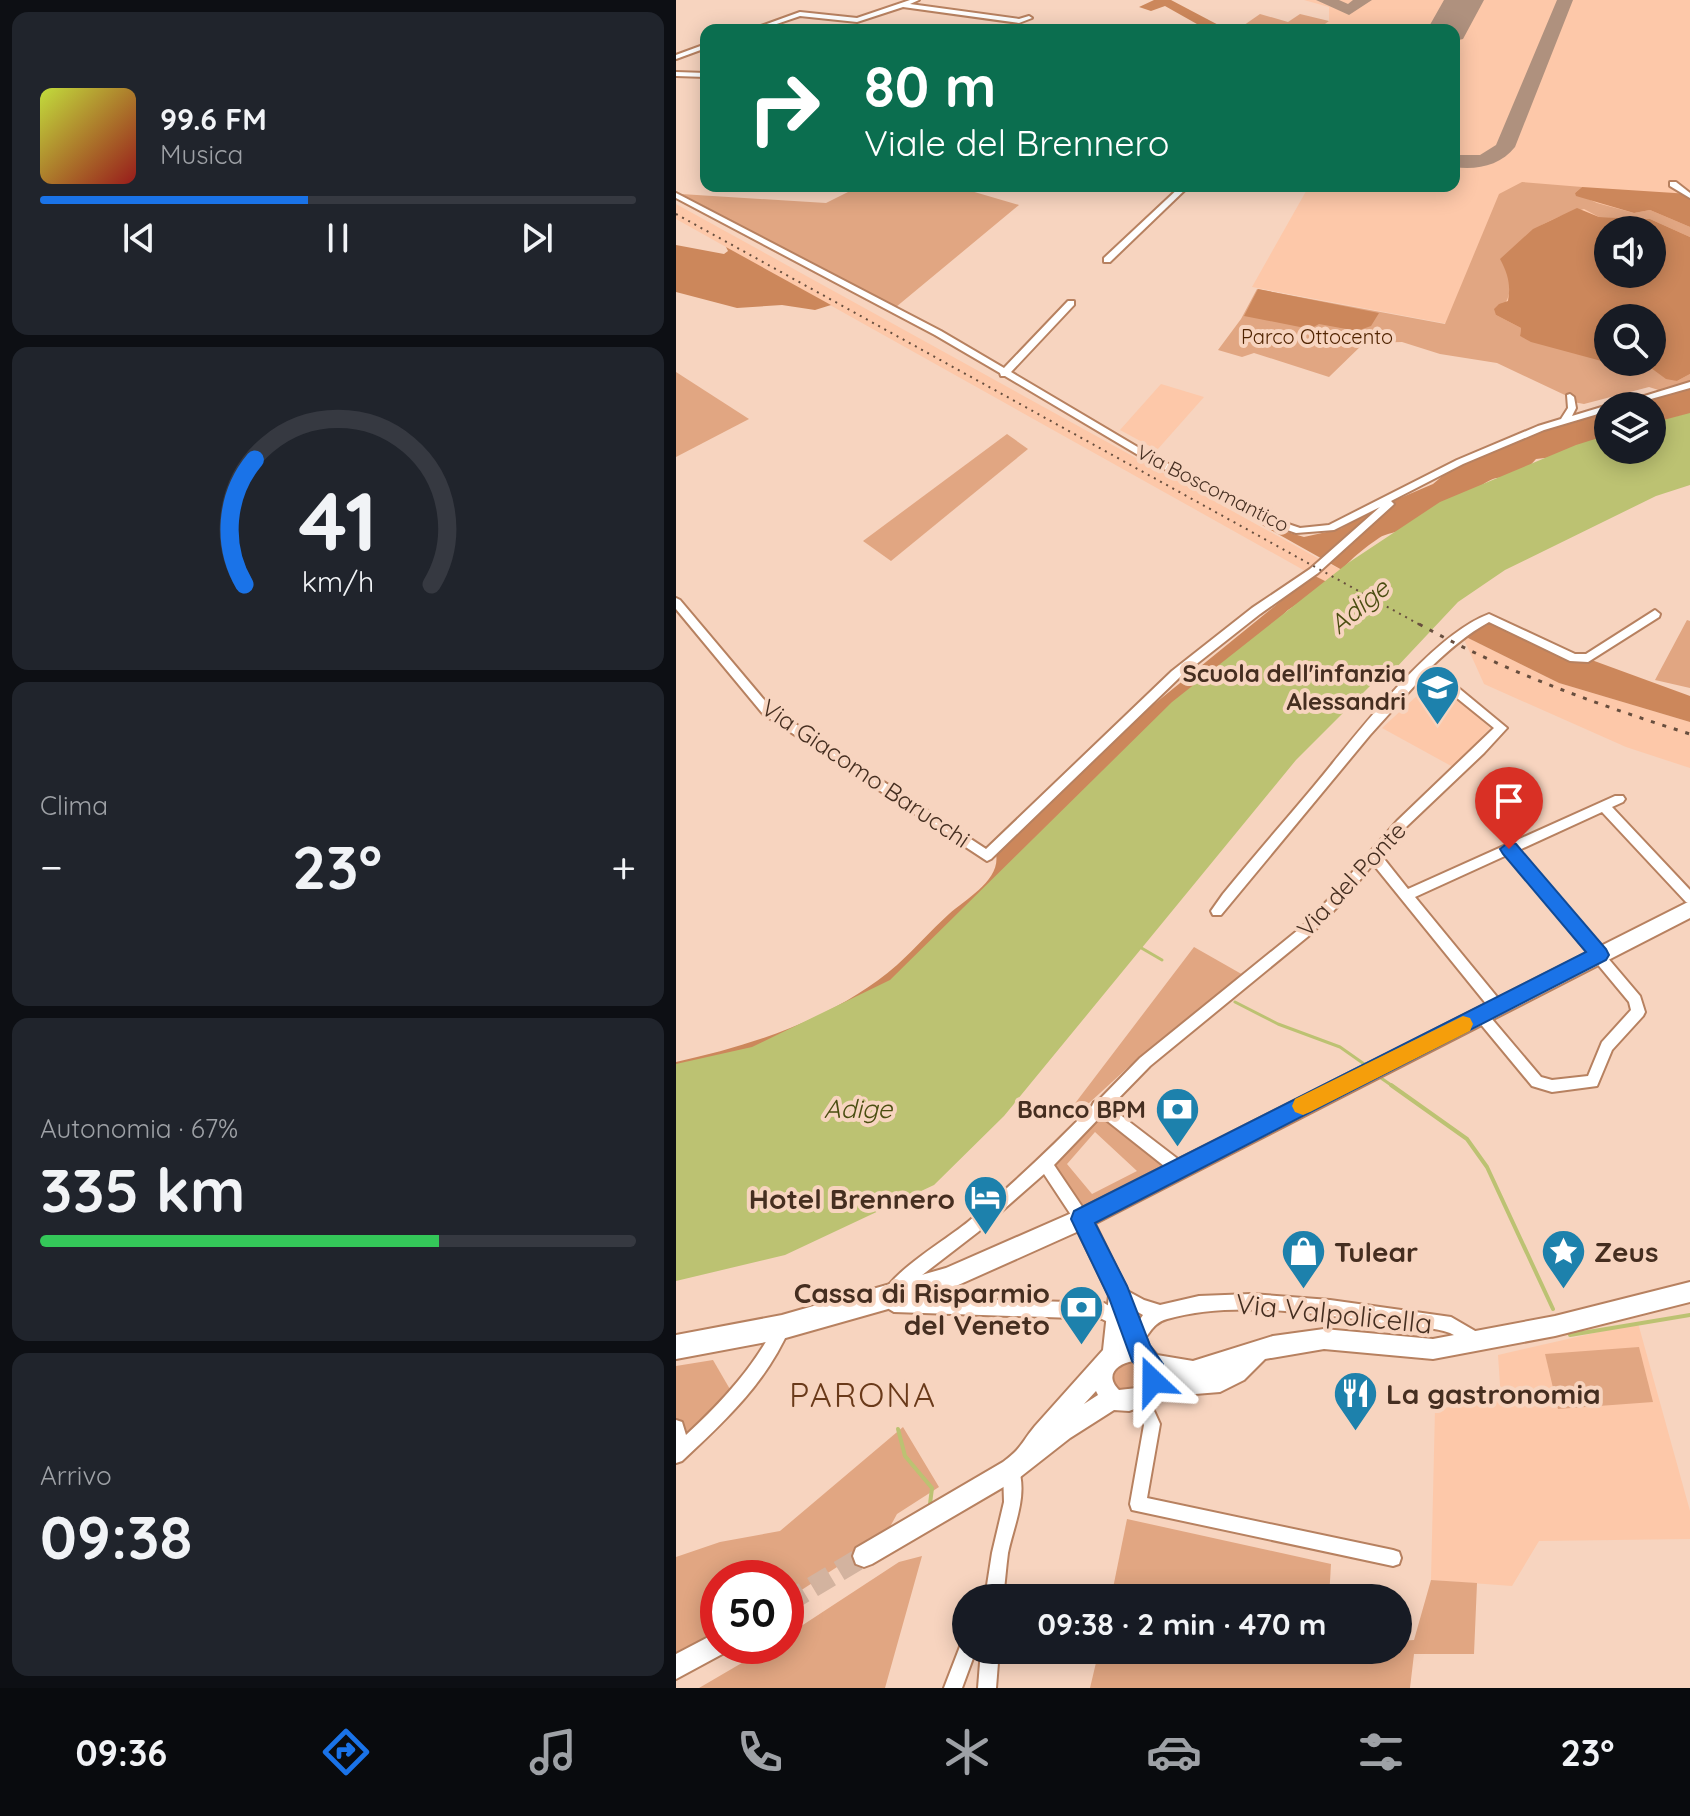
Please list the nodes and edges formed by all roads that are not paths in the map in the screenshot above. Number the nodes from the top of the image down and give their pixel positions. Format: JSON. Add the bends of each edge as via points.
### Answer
{"nodes":[{"id":1,"x":916,"y":0,"type":"edge"},
{"id":2,"x":901,"y":5,"type":"junction"},
{"id":3,"x":1029,"y":18,"type":"dead end"},
{"id":4,"x":771,"y":24,"type":"edge"},
{"id":5,"x":700,"y":48,"type":"edge"},
{"id":6,"x":676,"y":57,"type":"edge"},
{"id":7,"x":676,"y":74,"type":"edge"},
{"id":8,"x":700,"y":75,"type":"edge"},
{"id":9,"x":1673,"y":184,"type":"dead end"},
{"id":10,"x":1179,"y":192,"type":"edge"},
{"id":11,"x":676,"y":195,"type":"edge"},
{"id":12,"x":1690,"y":196,"type":"edge"},
{"id":13,"x":1107,"y":260,"type":"dead end"},
{"id":14,"x":1071,"y":303,"type":"dead end"},
{"id":15,"x":1004,"y":374,"type":"junction"},
{"id":16,"x":1690,"y":385,"type":"edge"},
{"id":17,"x":1665,"y":392,"type":"edge"},
{"id":18,"x":1570,"y":397,"type":"dead end"},
{"id":19,"x":1594,"y":412,"type":"edge"},
{"id":20,"x":1566,"y":419,"type":"junction"},
{"id":21,"x":1392,"y":498,"type":"junction"},
{"id":22,"x":676,"y":602,"type":"edge"},
{"id":23,"x":1655,"y":614,"type":"dead end"},
{"id":24,"x":1426,"y":667,"type":"junction"},
{"id":25,"x":1619,"y":799,"type":"dead end"},
{"id":26,"x":1604,"y":807,"type":"junction"},
{"id":27,"x":1509,"y":849,"type":"junction"},
{"id":28,"x":1374,"y":856,"type":"junction"},
{"id":29,"x":1406,"y":896,"type":"junction"},
{"id":30,"x":1690,"y":898,"type":"edge"},
{"id":31,"x":1690,"y":909,"type":"edge"},
{"id":32,"x":1217,"y":911,"type":"dead end"},
{"id":33,"x":1599,"y":955,"type":"junction"},
{"id":34,"x":1489,"y":1012,"type":"junction"},
{"id":35,"x":1099,"y":1106,"type":"junction"},
{"id":36,"x":1045,"y":1164,"type":"junction"},
{"id":37,"x":1178,"y":1168,"type":"junction"},
{"id":38,"x":1082,"y":1219,"type":"junction"},
{"id":39,"x":1690,"y":1292,"type":"edge"},
{"id":40,"x":1119,"y":1294,"type":"junction"},
{"id":41,"x":888,"y":1298,"type":"junction"},
{"id":42,"x":1160,"y":1313,"type":"junction"},
{"id":43,"x":1114,"y":1317,"type":"junction"},
{"id":44,"x":782,"y":1327,"type":"junction"},
{"id":45,"x":1479,"y":1342,"type":"junction"},
{"id":46,"x":676,"y":1347,"type":"edge"},
{"id":47,"x":1142,"y":1351,"type":"junction"},
{"id":48,"x":1262,"y":1351,"type":"junction"},
{"id":49,"x":1109,"y":1361,"type":"junction"},
{"id":50,"x":1113,"y":1398,"type":"junction"},
{"id":51,"x":1142,"y":1398,"type":"junction"},
{"id":52,"x":676,"y":1428,"type":"edge"},
{"id":53,"x":678,"y":1452,"type":"edge"},
{"id":54,"x":1017,"y":1464,"type":"junction"},
{"id":55,"x":864,"y":1556,"type":"tunnel mouth"},
{"id":56,"x":1393,"y":1558,"type":"dead end"},
{"id":57,"x":996,"y":1584,"type":"edge"},
{"id":58,"x":700,"y":1654,"type":"edge"},
{"id":59,"x":962,"y":1664,"type":"edge"},
{"id":60,"x":989,"y":1664,"type":"edge"},
{"id":61,"x":676,"y":1667,"type":"edge"},
{"id":62,"x":953,"y":1688,"type":"edge"},
{"id":63,"x":987,"y":1688,"type":"edge"}],
"edges":[{"from":1,"to":2,"type":"street"},
{"from":2,"to":3,"type":"street"},
{"from":2,"to":4,"type":"street","via":[[857,20],[800,14]]},
{"from":5,"to":6,"type":"street"},
{"from":7,"to":8,"type":"street"},
{"from":9,"to":12,"type":"street"},
{"from":10,"to":13,"type":"street"},
{"from":11,"to":15,"type":"street","name":"Via Boscomantico","via":[[938,333]]},
{"from":14,"to":15,"type":"street"},
{"from":15,"to":21,"type":"street","name":"Via Boscomantico","via":[[1148,457],[1299,531],[1331,528]]},
{"from":16,"to":17,"type":"street"},
{"from":18,"to":20,"type":"street"},
{"from":19,"to":20,"type":"street","name":"Via Boscomantico"},
{"from":20,"to":21,"type":"street","name":"Via Boscomantico","via":[[1460,462]]},
{"from":21,"to":22,"type":"street","name":"Via Giacomo Barucchi","via":[[1314,571],[1176,674],[987,856],[767,711]]},
{"from":23,"to":24,"type":"street","via":[[1588,658],[1574,658],[1489,618],[1465,630]]},
{"from":24,"to":28,"type":"street","name":"Via del Ponte","via":[[1501,728]]},
{"from":24,"to":32,"type":"street"},
{"from":25,"to":26,"type":"street"},
{"from":26,"to":27,"type":"street"},
{"from":26,"to":30,"type":"street"},
{"from":27,"to":29,"type":"street"},
{"from":27,"to":33,"type":"street"},
{"from":28,"to":29,"type":"street"},
{"from":28,"to":35,"type":"street","name":"Via del Ponte","via":[[1331,908]]},
{"from":29,"to":34,"type":"street"},
{"from":31,"to":33,"type":"main road"},
{"from":33,"to":34,"type":"main road"},
{"from":33,"to":34,"type":"street","via":[[1635,1000],[1638,1012],[1607,1046],[1592,1082],[1537,1082]]},
{"from":34,"to":37,"type":"main road"},
{"from":35,"to":36,"type":"street","name":"Via del Ponte"},
{"from":35,"to":37,"type":"street"},
{"from":36,"to":38,"type":"street"},
{"from":36,"to":41,"type":"street","name":"Via del Ponte"},
{"from":37,"to":38,"type":"main road"},
{"from":38,"to":40,"type":"main road"},
{"from":38,"to":41,"type":"main road","via":[[948,1278]]},
{"from":39,"to":45,"type":"main road"},
{"from":40,"to":42,"type":"street"},
{"from":40,"to":43,"type":"main road"},
{"from":40,"to":47,"type":"main road"},
{"from":41,"to":43,"type":"street","via":[[894,1304],[1104,1311]]},
{"from":41,"to":44,"type":"main road"},
{"from":42,"to":45,"type":"street","name":"Via Valpolicella","via":[[1222,1302],[1330,1308],[1451,1325]]},
{"from":42,"to":47,"type":"street","via":[[1145,1323]]},
{"from":43,"to":49,"type":"main road"},
{"from":44,"to":46,"type":"main road"},
{"from":44,"to":53,"type":"street","via":[[754,1379]]},
{"from":45,"to":48,"type":"main road","via":[[1433,1349],[1324,1339]]},
{"from":47,"to":48,"type":"main road","via":[[1193,1371]]},
{"from":47,"to":49,"type":"main road","via":[[1127,1349]]},
{"from":47,"to":51,"type":"main road","via":[[1153,1381]]},
{"from":48,"to":51,"type":"main road","via":[[1215,1383],[1166,1386]]},
{"from":49,"to":50,"type":"main road","via":[[1103,1384]]},
{"from":49,"to":54,"type":"main road"},
{"from":50,"to":51,"type":"main road","via":[[1126,1403]]},
{"from":50,"to":54,"type":"main road"},
{"from":51,"to":56,"type":"street","via":[[1152,1424],[1138,1504]]},
{"from":52,"to":53,"type":"street"},
{"from":54,"to":55,"type":"main road"},
{"from":54,"to":57,"type":"street"},
{"from":58,"to":61,"type":"main road"},
{"from":59,"to":62,"type":"street"},
{"from":60,"to":63,"type":"street"}]}
